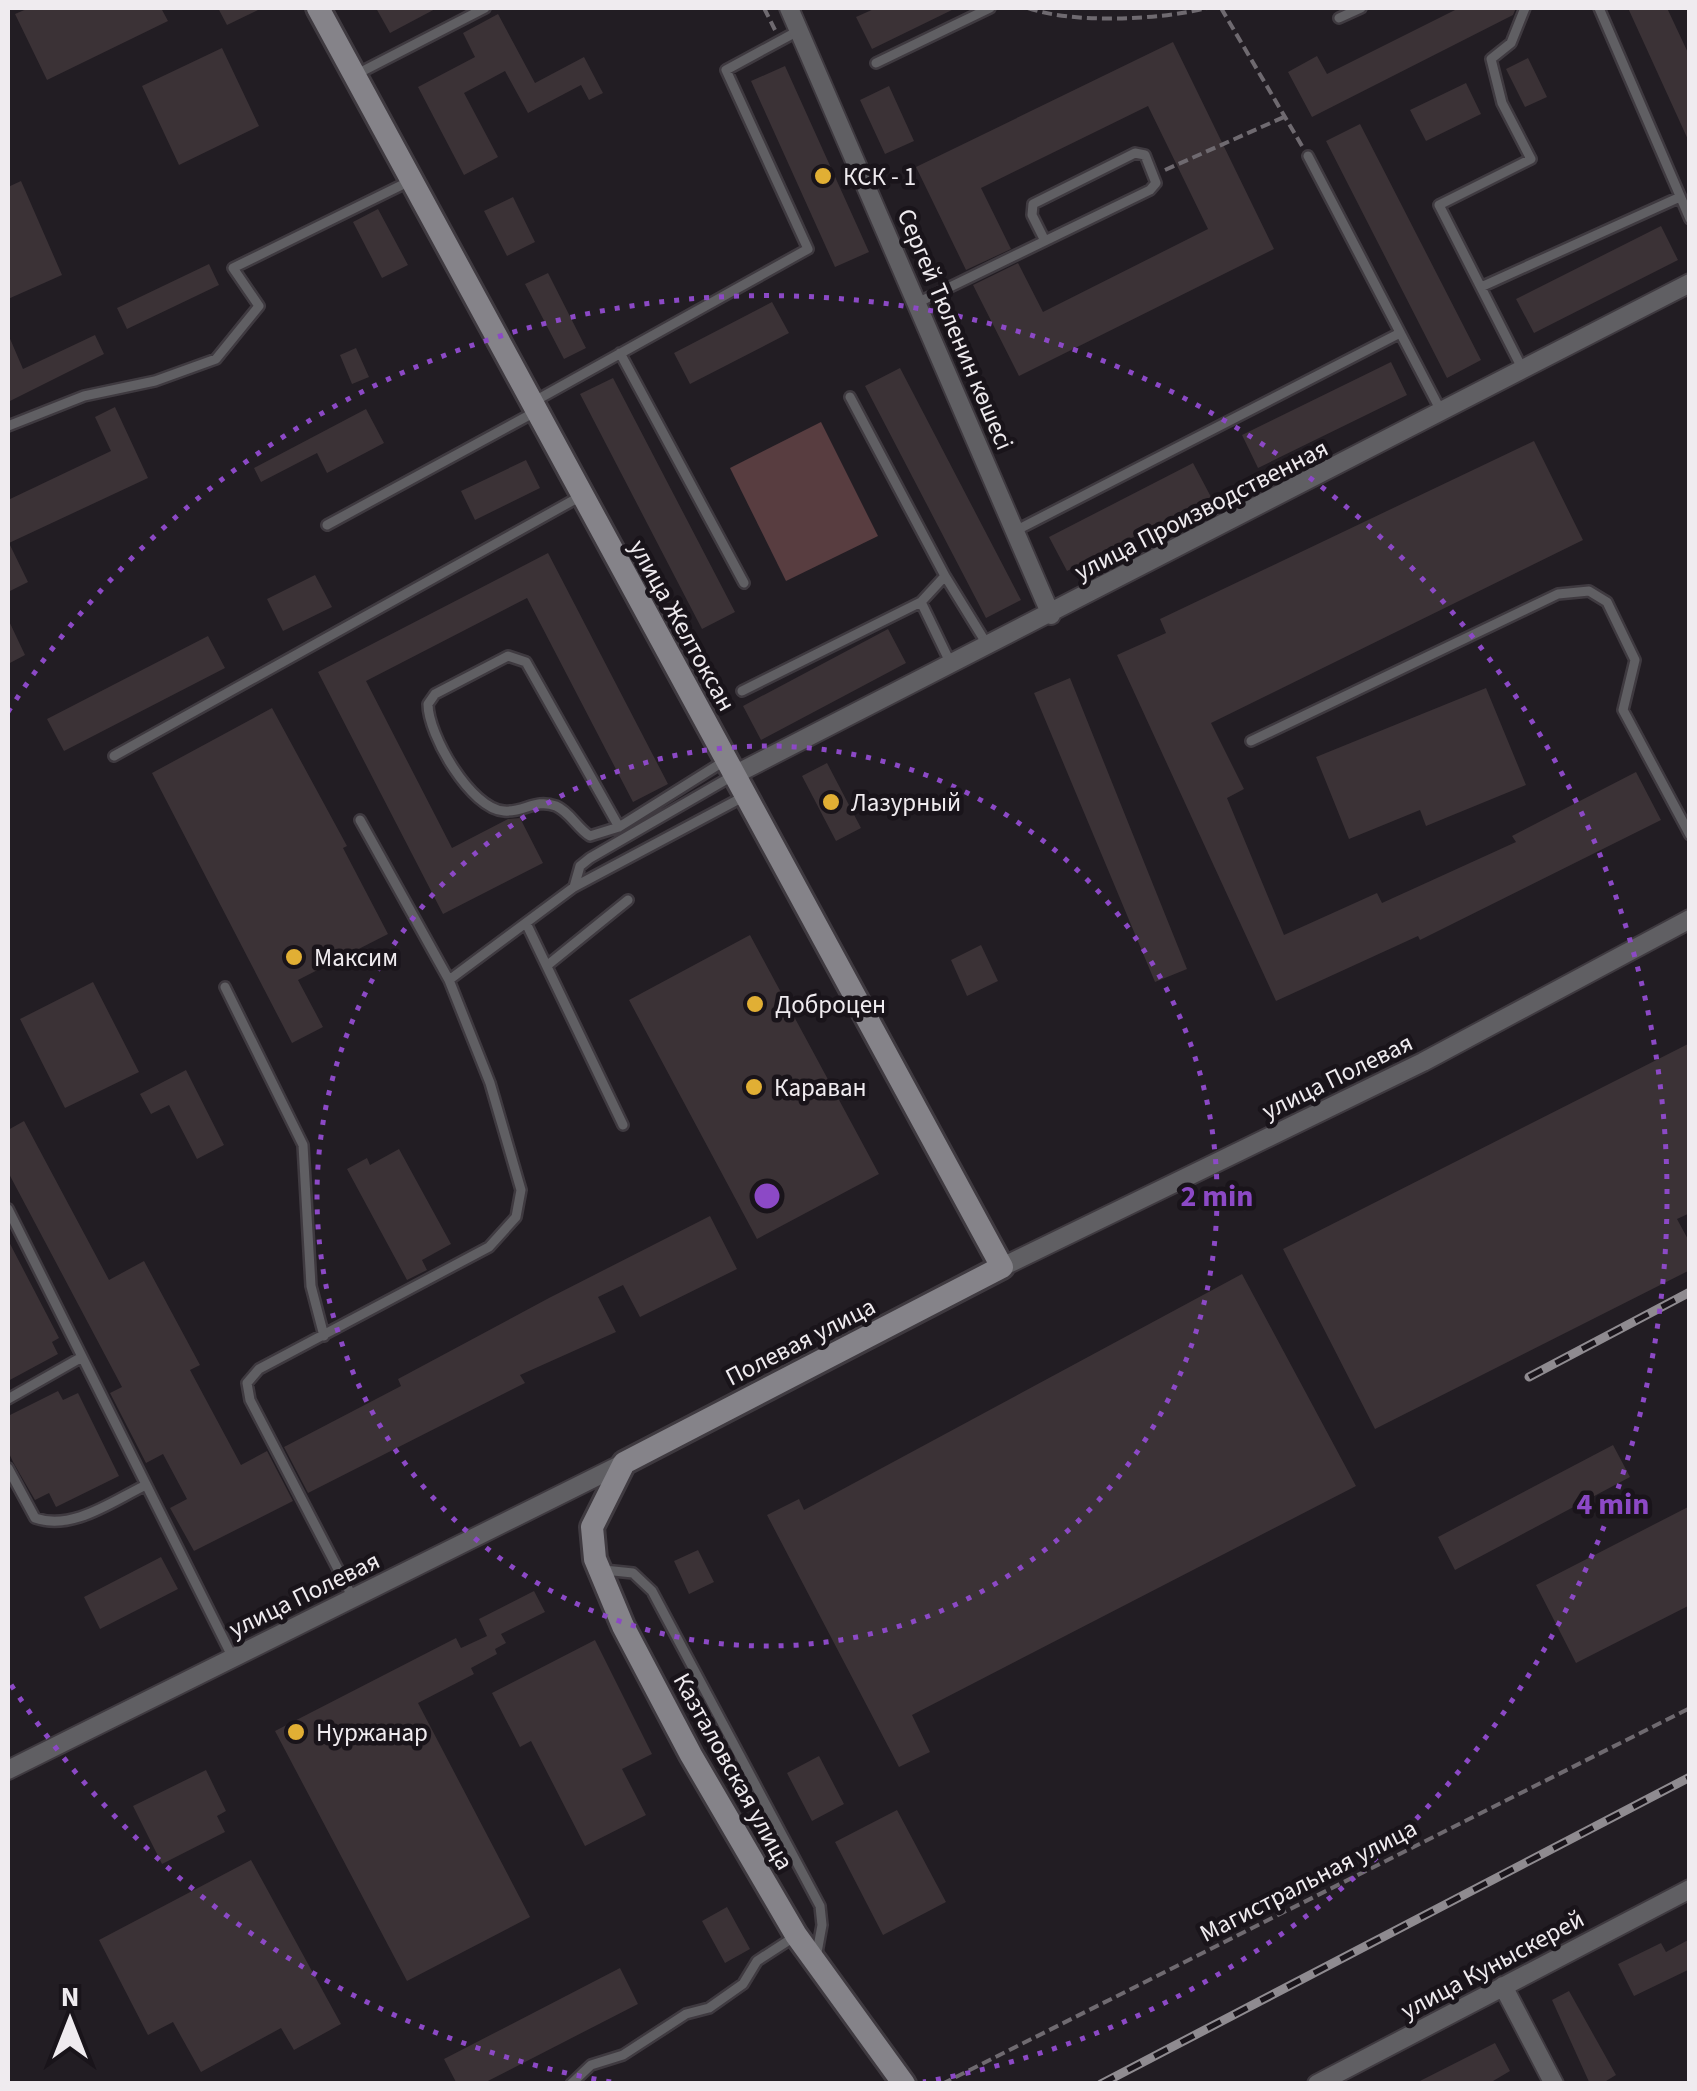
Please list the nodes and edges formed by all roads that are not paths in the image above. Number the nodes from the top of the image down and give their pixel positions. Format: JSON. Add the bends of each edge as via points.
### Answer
{"nodes":[{"id":1,"x":318,"y":8,"type":"edge"},
{"id":2,"x":485,"y":8,"type":"edge"},
{"id":3,"x":789,"y":8,"type":"edge"},
{"id":4,"x":990,"y":8,"type":"edge"},
{"id":5,"x":1361,"y":8,"type":"edge"},
{"id":6,"x":1525,"y":8,"type":"edge"},
{"id":7,"x":1599,"y":8,"type":"edge"},
{"id":8,"x":1339,"y":18,"type":"dead end"},
{"id":9,"x":800,"y":30,"type":"junction"},
{"id":10,"x":876,"y":62,"type":"dead end"},
{"id":11,"x":354,"y":75,"type":"junction"},
{"id":12,"x":1308,"y":156,"type":"road end"},
{"id":13,"x":410,"y":182,"type":"junction"},
{"id":14,"x":1680,"y":197,"type":"junction"},
{"id":15,"x":1690,"y":219,"type":"edge"},
{"id":16,"x":1044,"y":239,"type":"junction"},
{"id":17,"x":1690,"y":283,"type":"edge"},
{"id":18,"x":1481,"y":287,"type":"junction"},
{"id":19,"x":918,"y":303,"type":"junction"},
{"id":20,"x":1400,"y":333,"type":"junction"},
{"id":21,"x":620,"y":353,"type":"junction"},
{"id":22,"x":1523,"y":370,"type":"junction"},
{"id":23,"x":850,"y":397,"type":"dead end"},
{"id":24,"x":532,"y":408,"type":"junction"},
{"id":25,"x":1442,"y":412,"type":"junction"},
{"id":26,"x":8,"y":426,"type":"edge"},
{"id":27,"x":581,"y":496,"type":"junction"},
{"id":28,"x":327,"y":525,"type":"dead end"},
{"id":29,"x":1015,"y":530,"type":"junction"},
{"id":30,"x":945,"y":576,"type":"junction"},
{"id":31,"x":744,"y":583,"type":"dead end"},
{"id":32,"x":922,"y":602,"type":"junction"},
{"id":33,"x":1052,"y":615,"type":"junction"},
{"id":34,"x":988,"y":647,"type":"junction"},
{"id":35,"x":952,"y":665,"type":"junction"},
{"id":36,"x":742,"y":691,"type":"dead end"},
{"id":37,"x":1251,"y":741,"type":"dead end"},
{"id":38,"x":114,"y":756,"type":"dead end"},
{"id":39,"x":735,"y":777,"type":"junction"},
{"id":40,"x":360,"y":820,"type":"dead end"},
{"id":41,"x":619,"y":827,"type":"junction"},
{"id":42,"x":1690,"y":835,"type":"edge"},
{"id":43,"x":574,"y":886,"type":"junction"},
{"id":44,"x":628,"y":900,"type":"dead end"},
{"id":45,"x":1690,"y":919,"type":"edge"},
{"id":46,"x":526,"y":923,"type":"junction"},
{"id":47,"x":549,"y":964,"type":"junction"},
{"id":48,"x":450,"y":980,"type":"junction"},
{"id":49,"x":226,"y":987,"type":"dead end"},
{"id":50,"x":623,"y":1125,"type":"dead end"},
{"id":51,"x":8,"y":1209,"type":"edge"},
{"id":52,"x":1002,"y":1267,"type":"junction"},
{"id":53,"x":324,"y":1336,"type":"junction"},
{"id":54,"x":82,"y":1356,"type":"junction"},
{"id":55,"x":8,"y":1398,"type":"edge"},
{"id":56,"x":624,"y":1463,"type":"junction"},
{"id":57,"x":8,"y":1468,"type":"edge"},
{"id":58,"x":144,"y":1486,"type":"junction"},
{"id":59,"x":599,"y":1569,"type":"junction"},
{"id":60,"x":353,"y":1598,"type":"junction"},
{"id":61,"x":232,"y":1658,"type":"junction"},
{"id":62,"x":8,"y":1770,"type":"edge"},
{"id":63,"x":1690,"y":1889,"type":"edge"},
{"id":64,"x":796,"y":1935,"type":"junction"},
{"id":65,"x":815,"y":1960,"type":"junction"},
{"id":66,"x":1503,"y":1986,"type":"junction"},
{"id":67,"x":571,"y":2084,"type":"edge"},
{"id":68,"x":904,"y":2084,"type":"edge"},
{"id":69,"x":1318,"y":2084,"type":"edge"},
{"id":70,"x":1554,"y":2084,"type":"edge"}],
"edges":[{"from":1,"to":11,"type":"street","name":"улица Желтоксан"},
{"from":2,"to":11,"type":"lane"},
{"from":3,"to":9,"type":"street","name":"Сергей Тюленин көшесі"},
{"from":4,"to":10,"type":"lane"},
{"from":5,"to":8,"type":"lane"},
{"from":6,"to":18,"type":"lane","via":[[1510,43],[1491,59],[1502,103],[1531,158],[1439,204]]},
{"from":7,"to":14,"type":"lane"},
{"from":9,"to":19,"type":"street","name":"Сергей Тюленин көшесі"},
{"from":9,"to":21,"type":"lane","via":[[726,70],[808,249]]},
{"from":11,"to":13,"type":"street","name":"улица Желтоксан"},
{"from":12,"to":20,"type":"lane"},
{"from":13,"to":24,"type":"street","name":"улица Желтоксан"},
{"from":13,"to":26,"type":"lane","via":[[233,268],[259,306],[216,360],[84,396]]},
{"from":14,"to":15,"type":"lane"},
{"from":14,"to":18,"type":"lane"},
{"from":16,"to":16,"type":"lane","via":[[1150,190],[1156,174],[1145,154],[1033,204]]},
{"from":16,"to":19,"type":"lane"},
{"from":17,"to":22,"type":"street","name":"улица Производственная"},
{"from":18,"to":22,"type":"lane"},
{"from":19,"to":29,"type":"street","name":"Сергей Тюленин көшесі"},
{"from":20,"to":25,"type":"lane"},
{"from":20,"to":29,"type":"lane"},
{"from":21,"to":24,"type":"lane"},
{"from":21,"to":31,"type":"lane"},
{"from":22,"to":25,"type":"street","name":"улица Производственная"},
{"from":23,"to":30,"type":"lane"},
{"from":24,"to":27,"type":"street","name":"улица Желтоксан"},
{"from":24,"to":28,"type":"lane"},
{"from":25,"to":33,"type":"street","name":"улица Производственная"},
{"from":27,"to":38,"type":"lane"},
{"from":27,"to":39,"type":"street","name":"улица Желтоксан"},
{"from":29,"to":33,"type":"street","name":"Сергей Тюленин көшесі"},
{"from":30,"to":32,"type":"lane"},
{"from":30,"to":34,"type":"lane"},
{"from":32,"to":35,"type":"lane"},
{"from":32,"to":36,"type":"lane"},
{"from":33,"to":34,"type":"street","name":"улица Производственная"},
{"from":34,"to":35,"type":"street","name":"улица Производственная"},
{"from":35,"to":39,"type":"street","name":"улица Производственная"},
{"from":37,"to":42,"type":"lane","via":[[1558,594],[1589,591],[1608,602],[1630,646],[1635,660],[1623,710]]},
{"from":39,"to":41,"type":"lane"},
{"from":39,"to":43,"type":"lane"},
{"from":39,"to":43,"type":"lane","via":[[590,858]]},
{"from":39,"to":52,"type":"street","name":"улица Желтоксан"},
{"from":40,"to":48,"type":"lane"},
{"from":41,"to":41,"type":"lane","via":[[590,836],[551,804],[488,808],[468,792],[428,704],[508,656],[526,662]]},
{"from":43,"to":46,"type":"lane"},
{"from":44,"to":47,"type":"lane"},
{"from":45,"to":52,"type":"street","name":"улица Полевая","via":[[1423,1062]]},
{"from":46,"to":47,"type":"lane"},
{"from":46,"to":48,"type":"lane"},
{"from":47,"to":50,"type":"lane"},
{"from":48,"to":53,"type":"lane","via":[[522,1190],[516,1217],[490,1247]]},
{"from":49,"to":53,"type":"lane","via":[[303,1145],[311,1286]]},
{"from":51,"to":54,"type":"lane"},
{"from":52,"to":56,"type":"street","name":"Полевая улица"},
{"from":53,"to":60,"type":"lane","via":[[260,1369],[247,1383]]},
{"from":54,"to":55,"type":"lane"},
{"from":54,"to":58,"type":"lane"},
{"from":56,"to":59,"type":"street","name":"Казталовская улица","via":[[592,1527]]},
{"from":56,"to":60,"type":"street","name":"улица Полевая"},
{"from":57,"to":58,"type":"lane","via":[[35,1518],[51,1524]]},
{"from":58,"to":61,"type":"lane"},
{"from":59,"to":64,"type":"street","name":"Казталовская улица","via":[[691,1756]]},
{"from":59,"to":65,"type":"lane","via":[[633,1573],[652,1591],[820,1906]]},
{"from":60,"to":61,"type":"street","name":"улица Полевая"},
{"from":61,"to":62,"type":"street","name":"улица Полевая"},
{"from":63,"to":66,"type":"street","name":"улица Куныскерей"},
{"from":64,"to":65,"type":"street","name":"Казталовская улица"},
{"from":64,"to":67,"type":"lane","via":[[757,1961],[744,1984],[720,2000],[591,2066]]},
{"from":65,"to":68,"type":"street","name":"Казталовская улица"},
{"from":66,"to":69,"type":"street","name":"улица Куныскерей"},
{"from":66,"to":70,"type":"street"}]}
